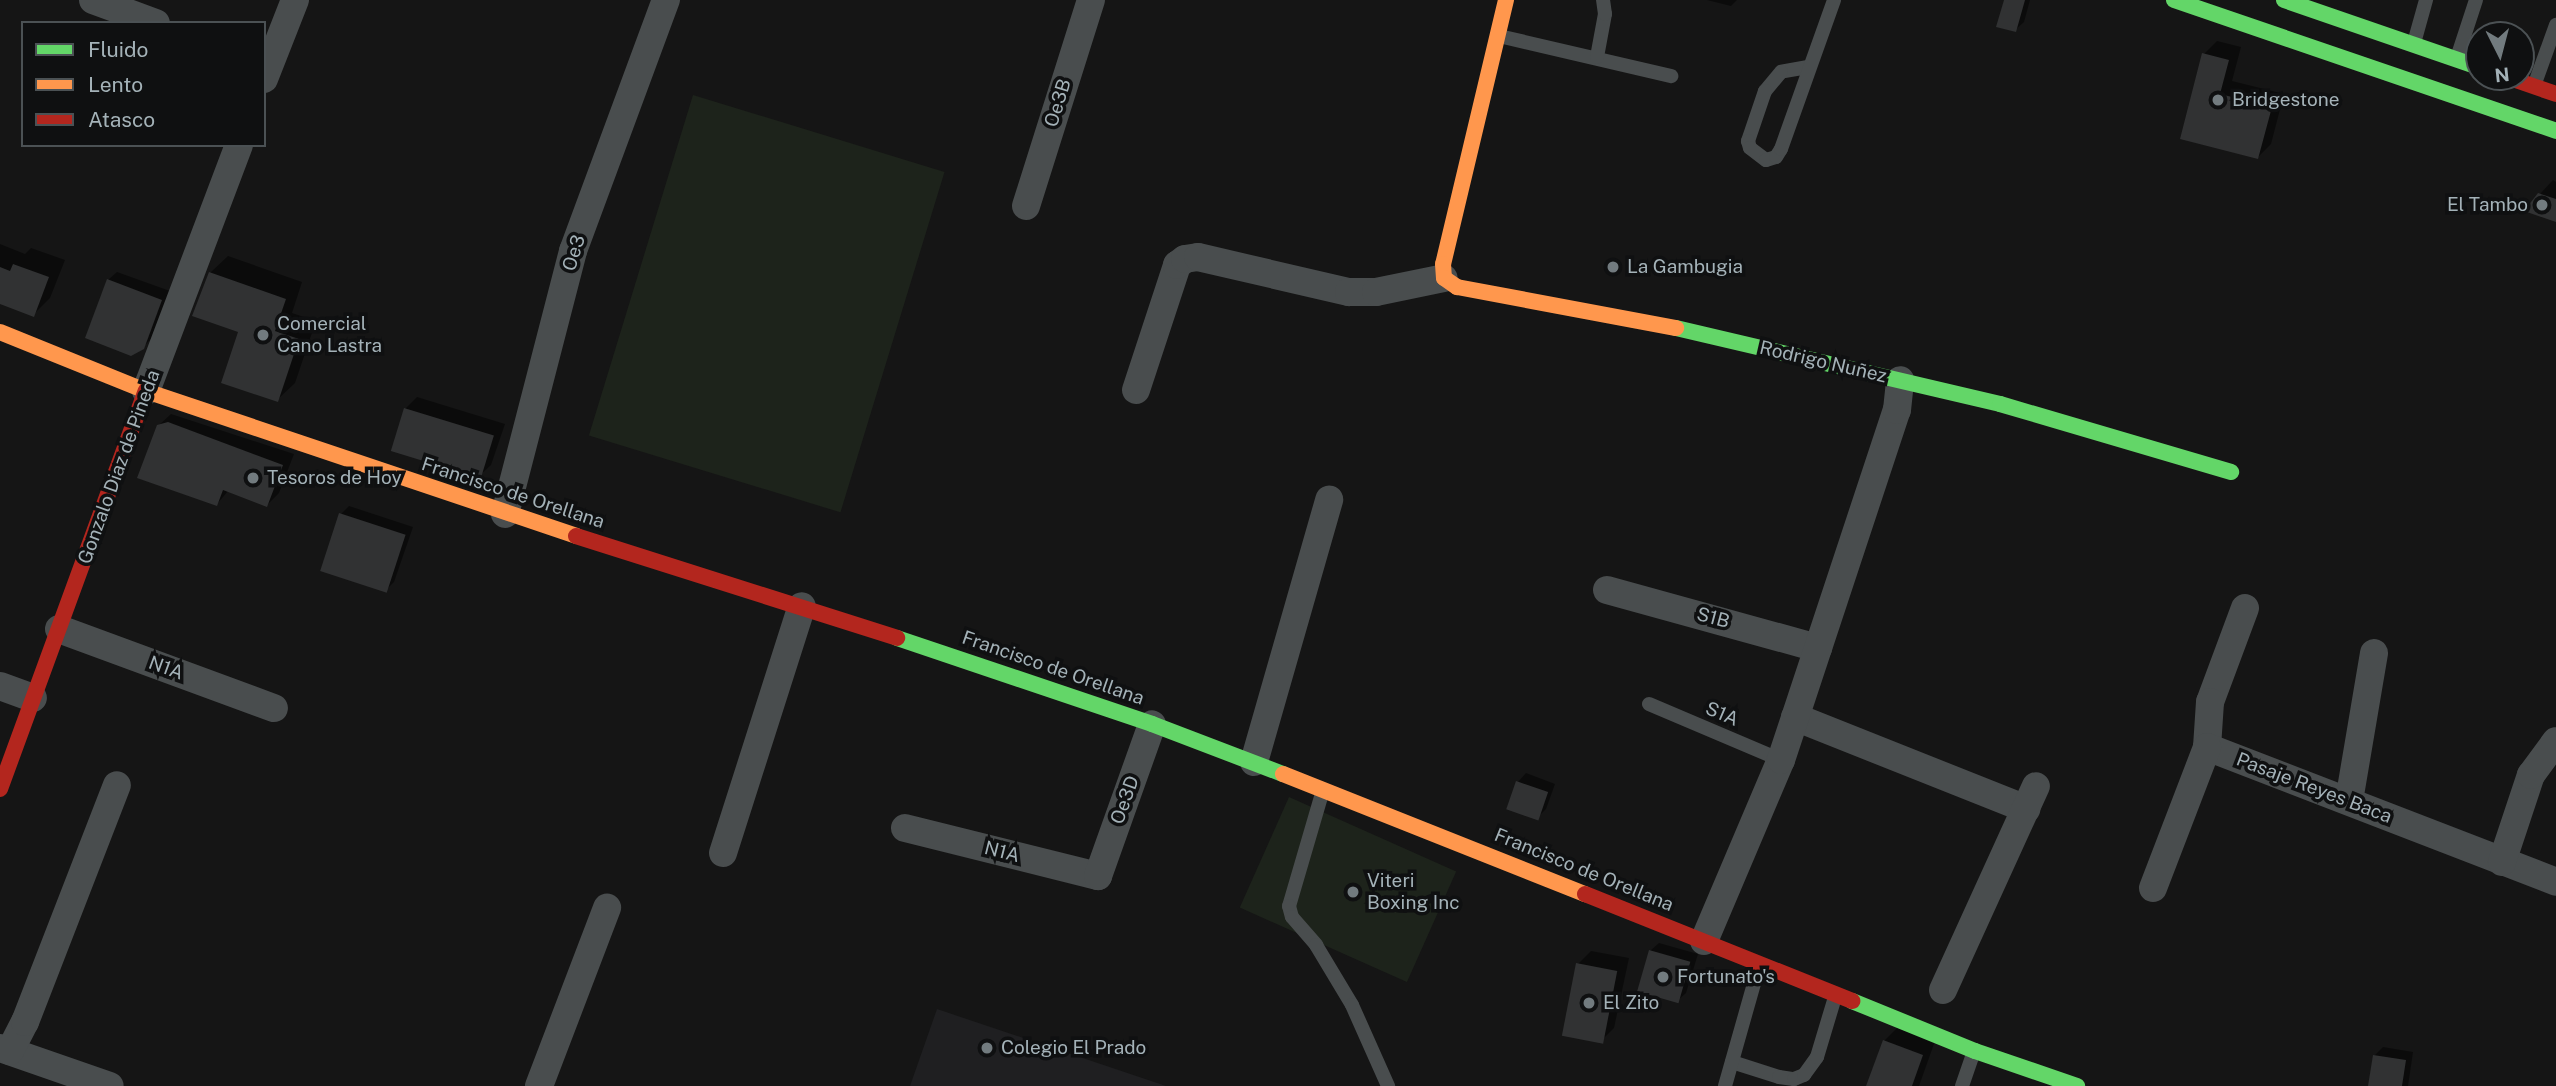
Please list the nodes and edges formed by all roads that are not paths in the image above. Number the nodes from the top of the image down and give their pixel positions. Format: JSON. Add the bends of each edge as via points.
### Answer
{"nodes":[{"id":1,"x":93,"y":0,"type":"edge"},
{"id":2,"x":295,"y":0,"type":"edge"},
{"id":3,"x":666,"y":0,"type":"edge"},
{"id":4,"x":1091,"y":0,"type":"edge"},
{"id":5,"x":1506,"y":0,"type":"edge"},
{"id":6,"x":1603,"y":0,"type":"edge"},
{"id":7,"x":1834,"y":0,"type":"edge"},
{"id":8,"x":2174,"y":0,"type":"edge"},
{"id":9,"x":2284,"y":0,"type":"edge"},
{"id":10,"x":2426,"y":0,"type":"edge"},
{"id":11,"x":2476,"y":0,"type":"edge"},
{"id":12,"x":151,"y":21,"type":"edge"},
{"id":13,"x":2556,"y":25,"type":"edge"},
{"id":14,"x":1498,"y":36,"type":"junction"},
{"id":15,"x":2414,"y":45,"type":"junction"},
{"id":16,"x":1598,"y":57,"type":"junction"},
{"id":17,"x":2457,"y":60,"type":"junction"},
{"id":18,"x":2465,"y":63,"type":"edge"},
{"id":19,"x":1808,"y":67,"type":"junction"},
{"id":20,"x":266,"y":69,"type":"edge"},
{"id":21,"x":1671,"y":76,"type":"dead end"},
{"id":22,"x":2535,"y":83,"type":"edge"},
{"id":23,"x":2535,"y":86,"type":"edge"},
{"id":24,"x":2556,"y":94,"type":"edge"},
{"id":25,"x":2556,"y":131,"type":"edge"},
{"id":26,"x":238,"y":147,"type":"edge"},
{"id":27,"x":1026,"y":206,"type":"dead end"},
{"id":28,"x":1444,"y":278,"type":"junction"},
{"id":29,"x":0,"y":332,"type":"edge"},
{"id":30,"x":1900,"y":380,"type":"junction"},
{"id":31,"x":1136,"y":390,"type":"dead end"},
{"id":32,"x":146,"y":391,"type":"junction"},
{"id":33,"x":2231,"y":471,"type":"dead end"},
{"id":34,"x":1329,"y":500,"type":"dead end"},
{"id":35,"x":505,"y":514,"type":"junction"},
{"id":36,"x":1607,"y":590,"type":"dead end"},
{"id":37,"x":802,"y":606,"type":"junction"},
{"id":38,"x":2245,"y":608,"type":"dead end"},
{"id":39,"x":59,"y":629,"type":"junction"},
{"id":40,"x":1818,"y":648,"type":"junction"},
{"id":41,"x":2374,"y":653,"type":"dead end"},
{"id":42,"x":0,"y":686,"type":"edge"},
{"id":43,"x":33,"y":698,"type":"junction"},
{"id":44,"x":1649,"y":704,"type":"dead end"},
{"id":45,"x":274,"y":708,"type":"dead end"},
{"id":46,"x":1795,"y":717,"type":"junction"},
{"id":47,"x":1152,"y":724,"type":"junction"},
{"id":48,"x":2556,"y":741,"type":"edge"},
{"id":49,"x":2207,"y":747,"type":"junction"},
{"id":50,"x":1781,"y":760,"type":"junction"},
{"id":51,"x":1254,"y":762,"type":"junction"},
{"id":52,"x":117,"y":785,"type":"dead end"},
{"id":53,"x":0,"y":789,"type":"edge"},
{"id":54,"x":1323,"y":789,"type":"junction"},
{"id":55,"x":2349,"y":801,"type":"junction"},
{"id":56,"x":905,"y":828,"type":"dead end"},
{"id":57,"x":723,"y":853,"type":"dead end"},
{"id":58,"x":2502,"y":862,"type":"junction"},
{"id":59,"x":1098,"y":876,"type":"joint"},
{"id":60,"x":2556,"y":881,"type":"edge"},
{"id":61,"x":2153,"y":888,"type":"dead end"},
{"id":62,"x":607,"y":908,"type":"dead end"},
{"id":63,"x":1704,"y":941,"type":"junction"},
{"id":64,"x":1759,"y":964,"type":"junction"},
{"id":65,"x":1943,"y":990,"type":"dead end"},
{"id":66,"x":1835,"y":996,"type":"junction"},
{"id":67,"x":5,"y":1049,"type":"edge"},
{"id":68,"x":1975,"y":1051,"type":"junction"},
{"id":69,"x":1732,"y":1062,"type":"junction"},
{"id":70,"x":110,"y":1086,"type":"edge"},
{"id":71,"x":539,"y":1086,"type":"edge"},
{"id":72,"x":1388,"y":1086,"type":"edge"},
{"id":73,"x":1726,"y":1086,"type":"edge"},
{"id":74,"x":1962,"y":1086,"type":"edge"},
{"id":75,"x":2077,"y":1086,"type":"edge"}],
"edges":[{"from":1,"to":12,"type":"street"},
{"from":2,"to":20,"type":"street"},
{"from":3,"to":35,"type":"street","name":"Oe3","via":[[573,251]]},
{"from":4,"to":27,"type":"street","name":"Oe3B"},
{"from":5,"to":14,"type":"street"},
{"from":6,"to":16,"type":"lane"},
{"from":7,"to":19,"type":"lane"},
{"from":8,"to":25,"type":"street"},
{"from":9,"to":15,"type":"street"},
{"from":10,"to":15,"type":"lane"},
{"from":11,"to":17,"type":"lane"},
{"from":13,"to":22,"type":"lane"},
{"from":14,"to":16,"type":"lane"},
{"from":14,"to":28,"type":"street","via":[[1443,264]]},
{"from":15,"to":17,"type":"street"},
{"from":16,"to":21,"type":"lane"},
{"from":17,"to":18,"type":"street"},
{"from":19,"to":19,"type":"lane","via":[[1781,149],[1766,160],[1748,141],[1765,91],[1781,72]]},
{"from":23,"to":24,"type":"street"},
{"from":26,"to":32,"type":"street","name":"Gonzalo Diaz de Pineda"},
{"from":28,"to":30,"type":"street","name":"Rodrigo Nuñez","via":[[1457,287],[1657,324]]},
{"from":28,"to":31,"type":"street","via":[[1376,292],[1349,292],[1198,257],[1185,259],[1177,265]]},
{"from":29,"to":32,"type":"street","name":"Francisco de Orellana"},
{"from":30,"to":33,"type":"street"},
{"from":30,"to":40,"type":"street","name":"Rodrigo Nuñez","via":[[1897,410]]},
{"from":32,"to":35,"type":"street","name":"Francisco de Orellana"},
{"from":32,"to":39,"type":"street","name":"Gonzalo Diaz de Pineda"},
{"from":34,"to":51,"type":"street"},
{"from":35,"to":37,"type":"street","name":"Francisco de Orellana"},
{"from":36,"to":40,"type":"street","name":"S1B"},
{"from":37,"to":47,"type":"street","name":"Francisco de Orellana"},
{"from":37,"to":57,"type":"street"},
{"from":38,"to":49,"type":"street","via":[[2210,702]]},
{"from":39,"to":43,"type":"street","name":"Gonzalo Diaz de Pineda"},
{"from":39,"to":45,"type":"street","name":"N1A"},
{"from":40,"to":46,"type":"street","name":"Rodrigo Nuñez"},
{"from":41,"to":55,"type":"street"},
{"from":42,"to":43,"type":"street"},
{"from":43,"to":53,"type":"street","name":"Gonzalo Diaz de Pineda"},
{"from":44,"to":50,"type":"lane","name":"S1A"},
{"from":46,"to":50,"type":"street","name":"Rodrigo Nuñez"},
{"from":46,"to":65,"type":"street","via":[[2031,797]]},
{"from":47,"to":51,"type":"street","name":"Francisco de Orellana"},
{"from":47,"to":59,"type":"street","name":"Oe3D"},
{"from":48,"to":58,"type":"street","via":[[2530,775]]},
{"from":49,"to":55,"type":"street","name":"Pasaje Reyes Baca"},
{"from":49,"to":61,"type":"street"},
{"from":50,"to":63,"type":"street","name":"Rodrigo Nuñez"},
{"from":51,"to":54,"type":"street","name":"Francisco de Orellana"},
{"from":52,"to":67,"type":"street","via":[[25,1022]]},
{"from":54,"to":63,"type":"street","name":"Francisco de Orellana"},
{"from":54,"to":72,"type":"lane","via":[[1289,906],[1352,1005]]},
{"from":55,"to":58,"type":"street","name":"Pasaje Reyes Baca"},
{"from":56,"to":59,"type":"street","name":"N1A"},
{"from":58,"to":60,"type":"street","name":"Pasaje Reyes Baca"},
{"from":62,"to":71,"type":"street"},
{"from":63,"to":64,"type":"street","name":"Francisco de Orellana"},
{"from":64,"to":66,"type":"street","name":"Francisco de Orellana"},
{"from":64,"to":69,"type":"lane"},
{"from":66,"to":68,"type":"street","name":"Francisco de Orellana"},
{"from":66,"to":69,"type":"lane","via":[[1817,1057],[1804,1075],[1779,1077]]},
{"from":67,"to":70,"type":"street"},
{"from":68,"to":74,"type":"lane"},
{"from":68,"to":75,"type":"street","name":"Francisco de Orellana"},
{"from":69,"to":73,"type":"lane"}]}
